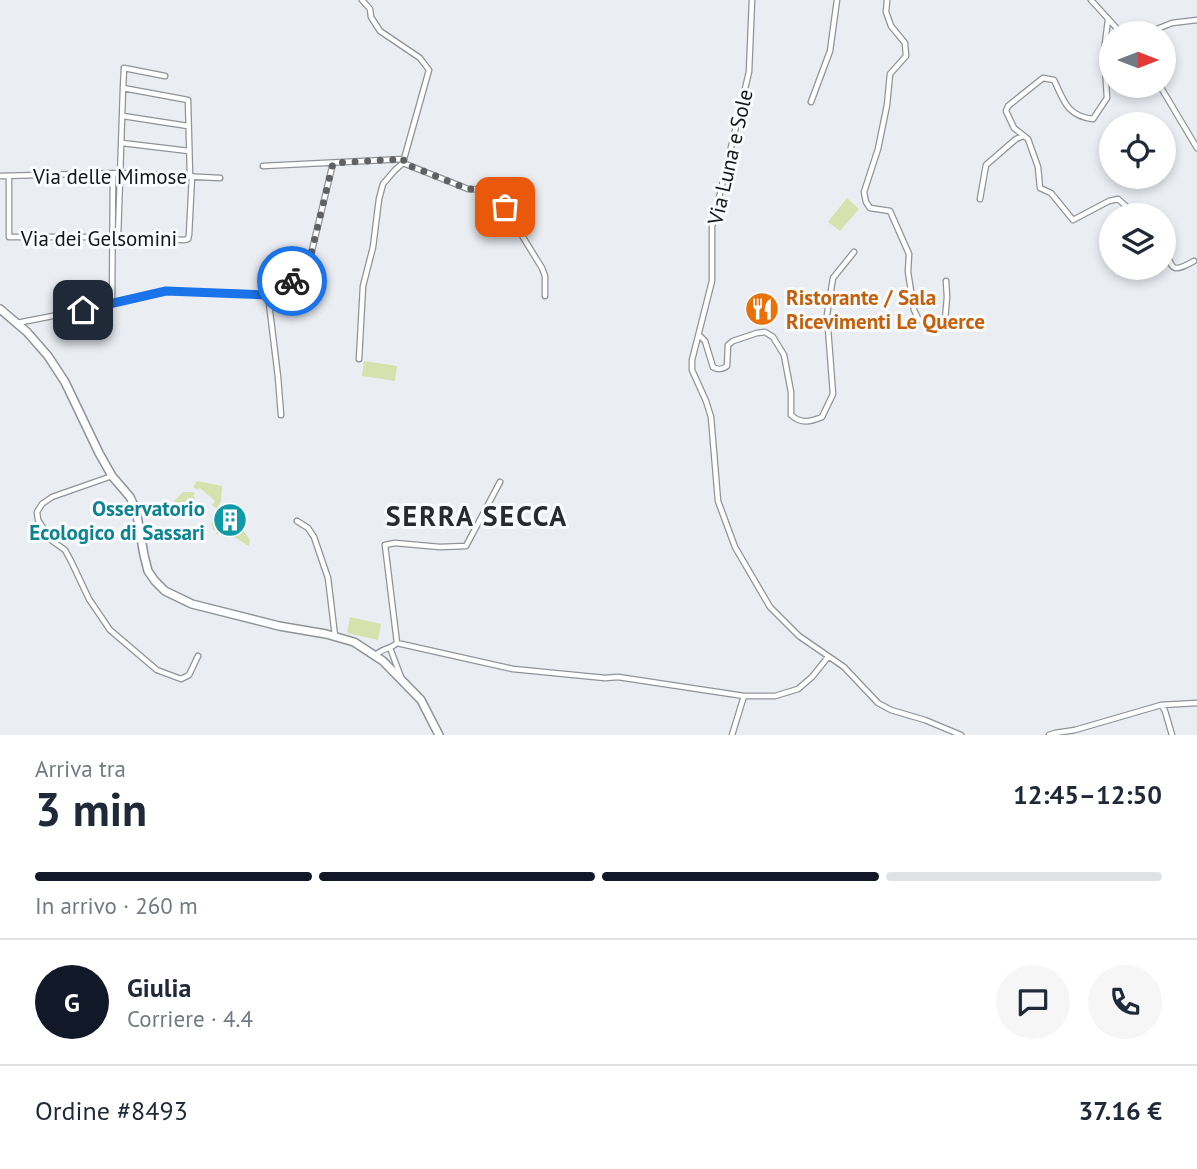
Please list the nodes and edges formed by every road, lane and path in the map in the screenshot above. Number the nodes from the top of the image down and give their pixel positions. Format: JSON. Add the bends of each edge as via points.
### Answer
{"nodes":[{"id":1,"x":362,"y":0,"type":"edge"},
{"id":2,"x":372,"y":0,"type":"edge"},
{"id":3,"x":752,"y":0,"type":"edge"},
{"id":4,"x":837,"y":0,"type":"edge"},
{"id":5,"x":887,"y":0,"type":"edge"},
{"id":6,"x":1091,"y":0,"type":"edge"},
{"id":7,"x":370,"y":9,"type":"junction"},
{"id":8,"x":1108,"y":20,"type":"joint"},
{"id":9,"x":1197,"y":20,"type":"edge"},
{"id":10,"x":1176,"y":23,"type":"edge"},
{"id":11,"x":165,"y":76,"type":"dead end"},
{"id":12,"x":123,"y":88,"type":"junction"},
{"id":13,"x":1167,"y":98,"type":"edge"},
{"id":14,"x":811,"y":102,"type":"dead end"},
{"id":15,"x":123,"y":116,"type":"junction"},
{"id":16,"x":188,"y":126,"type":"junction"},
{"id":17,"x":1025,"y":136,"type":"junction"},
{"id":18,"x":121,"y":143,"type":"junction"},
{"id":19,"x":1197,"y":148,"type":"edge"},
{"id":20,"x":189,"y":151,"type":"junction"},
{"id":21,"x":404,"y":161,"type":"junction"},
{"id":22,"x":333,"y":163,"type":"junction"},
{"id":23,"x":263,"y":166,"type":"dead end"},
{"id":24,"x":113,"y":173,"type":"junction"},
{"id":25,"x":120,"y":173,"type":"junction"},
{"id":26,"x":0,"y":176,"type":"edge"},
{"id":27,"x":9,"y":176,"type":"junction"},
{"id":28,"x":191,"y":176,"type":"junction"},
{"id":29,"x":219,"y":177,"type":"dead end"},
{"id":30,"x":980,"y":199,"type":"dead end"},
{"id":31,"x":1105,"y":203,"type":"edge"},
{"id":32,"x":1122,"y":203,"type":"edge"},
{"id":33,"x":1099,"y":206,"type":"edge"},
{"id":34,"x":112,"y":237,"type":"junction"},
{"id":35,"x":118,"y":237,"type":"junction"},
{"id":36,"x":853,"y":252,"type":"dead end"},
{"id":37,"x":1194,"y":261,"type":"dead end"},
{"id":38,"x":1176,"y":268,"type":"edge"},
{"id":39,"x":946,"y":281,"type":"dead end"},
{"id":40,"x":268,"y":295,"type":"junction"},
{"id":41,"x":545,"y":296,"type":"dead end"},
{"id":42,"x":112,"y":304,"type":"junction"},
{"id":43,"x":0,"y":309,"type":"edge"},
{"id":44,"x":16,"y":323,"type":"junction"},
{"id":45,"x":699,"y":334,"type":"junction"},
{"id":46,"x":359,"y":359,"type":"dead end"},
{"id":47,"x":281,"y":415,"type":"dead end"},
{"id":48,"x":113,"y":476,"type":"junction"},
{"id":49,"x":500,"y":482,"type":"dead end"},
{"id":50,"x":297,"y":521,"type":"dead end"},
{"id":51,"x":335,"y":637,"type":"junction"},
{"id":52,"x":397,"y":643,"type":"junction"},
{"id":53,"x":390,"y":648,"type":"junction"},
{"id":54,"x":376,"y":655,"type":"junction"},
{"id":55,"x":198,"y":656,"type":"dead end"},
{"id":56,"x":828,"y":657,"type":"junction"},
{"id":57,"x":383,"y":661,"type":"junction"},
{"id":58,"x":401,"y":679,"type":"junction"},
{"id":59,"x":744,"y":696,"type":"junction"},
{"id":60,"x":1197,"y":703,"type":"edge"},
{"id":61,"x":1161,"y":705,"type":"junction"},
{"id":62,"x":439,"y":735,"type":"edge"},
{"id":63,"x":732,"y":735,"type":"edge"},
{"id":64,"x":961,"y":735,"type":"edge"},
{"id":65,"x":1049,"y":735,"type":"edge"},
{"id":66,"x":1172,"y":735,"type":"edge"}],
"edges":[{"from":1,"to":7,"type":"street"},
{"from":2,"to":7,"type":"street"},
{"from":3,"to":45,"type":"street","name":"Via Luna e Sole","via":[[749,72],[712,227],[712,281]]},
{"from":4,"to":14,"type":"street","via":[[830,51]]},
{"from":5,"to":39,"type":"street","via":[[886,12],[905,43],[906,56],[890,74],[878,149],[864,192],[866,202],[870,208],[890,211],[909,254],[914,310],[928,325],[945,320]]},
{"from":6,"to":8,"type":"street"},
{"from":7,"to":21,"type":"street","via":[[380,31],[420,58],[429,70]]},
{"from":8,"to":17,"type":"street","via":[[1104,51],[1107,98],[1101,109],[1093,119],[1075,114],[1054,80],[1043,78],[1006,111],[1014,128]]},
{"from":9,"to":10,"type":"street"},
{"from":11,"to":12,"type":"street","via":[[124,68]]},
{"from":12,"to":15,"type":"street"},
{"from":12,"to":16,"type":"street","via":[[188,100]]},
{"from":13,"to":19,"type":"street"},
{"from":15,"to":16,"type":"street"},
{"from":15,"to":18,"type":"street"},
{"from":16,"to":20,"type":"street"},
{"from":17,"to":30,"type":"street","via":[[986,165]]},
{"from":17,"to":33,"type":"street","via":[[1035,156],[1040,188],[1051,193],[1073,220]]},
{"from":18,"to":20,"type":"street"},
{"from":18,"to":25,"type":"street"},
{"from":20,"to":28,"type":"street"},
{"from":21,"to":22,"type":"street"},
{"from":21,"to":41,"type":"street","via":[[468,189],[494,190],[542,268]]},
{"from":21,"to":46,"type":"street","via":[[383,184],[379,199],[363,286]]},
{"from":22,"to":23,"type":"street"},
{"from":22,"to":40,"type":"street","via":[[307,271]]},
{"from":24,"to":25,"type":"street","name":"Via delle Mimose"},
{"from":24,"to":27,"type":"street","name":"Via delle Mimose"},
{"from":24,"to":34,"type":"street"},
{"from":25,"to":28,"type":"street","name":"Via delle Mimose"},
{"from":25,"to":35,"type":"street"},
{"from":26,"to":27,"type":"street","name":"Via delle Mimose"},
{"from":27,"to":34,"type":"street","name":"Via dei Gelsomini","via":[[9,237]]},
{"from":28,"to":29,"type":"street","name":"Via delle Mimose"},
{"from":28,"to":35,"type":"street","name":"Via dei Gelsomini","via":[[188,239]]},
{"from":31,"to":32,"type":"street","via":[[1118,199]]},
{"from":34,"to":35,"type":"street","name":"Via dei Gelsomini"},
{"from":34,"to":42,"type":"street"},
{"from":36,"to":45,"type":"street","via":[[833,278],[827,315],[833,394],[822,417],[802,422],[791,415],[784,355],[773,337],[765,332],[733,341],[728,345],[727,366],[719,369],[713,367]]},
{"from":37,"to":38,"type":"street"},
{"from":40,"to":42,"type":"street","via":[[166,291]]},
{"from":40,"to":47,"type":"street"},
{"from":42,"to":44,"type":"street"},
{"from":43,"to":44,"type":"main road"},
{"from":44,"to":48,"type":"main road","via":[[48,356],[65,382]]},
{"from":45,"to":56,"type":"street","name":"Via Luna e Sole","via":[[692,370],[711,417],[718,502],[736,547],[770,607]]},
{"from":48,"to":51,"type":"main road","via":[[136,510],[148,570],[165,591],[208,609]]},
{"from":48,"to":55,"type":"street","via":[[52,497],[42,504],[37,520],[65,550],[110,631],[157,670],[181,678],[189,675]]},
{"from":49,"to":52,"type":"street","via":[[466,546],[384,545]]},
{"from":50,"to":51,"type":"street","via":[[314,537],[328,578]]},
{"from":51,"to":54,"type":"main road"},
{"from":52,"to":53,"type":"street"},
{"from":52,"to":59,"type":"street","via":[[513,669],[618,677]]},
{"from":53,"to":54,"type":"street"},
{"from":53,"to":57,"type":"street"},
{"from":53,"to":58,"type":"street"},
{"from":54,"to":57,"type":"main road"},
{"from":56,"to":59,"type":"street","via":[[798,689],[775,696]]},
{"from":56,"to":64,"type":"street","name":"Via Luna e Sole","via":[[878,703]]},
{"from":57,"to":58,"type":"main road"},
{"from":58,"to":62,"type":"main road","via":[[421,700]]},
{"from":59,"to":63,"type":"street"},
{"from":60,"to":61,"type":"street"},
{"from":61,"to":65,"type":"street"},
{"from":61,"to":66,"type":"street"}]}
